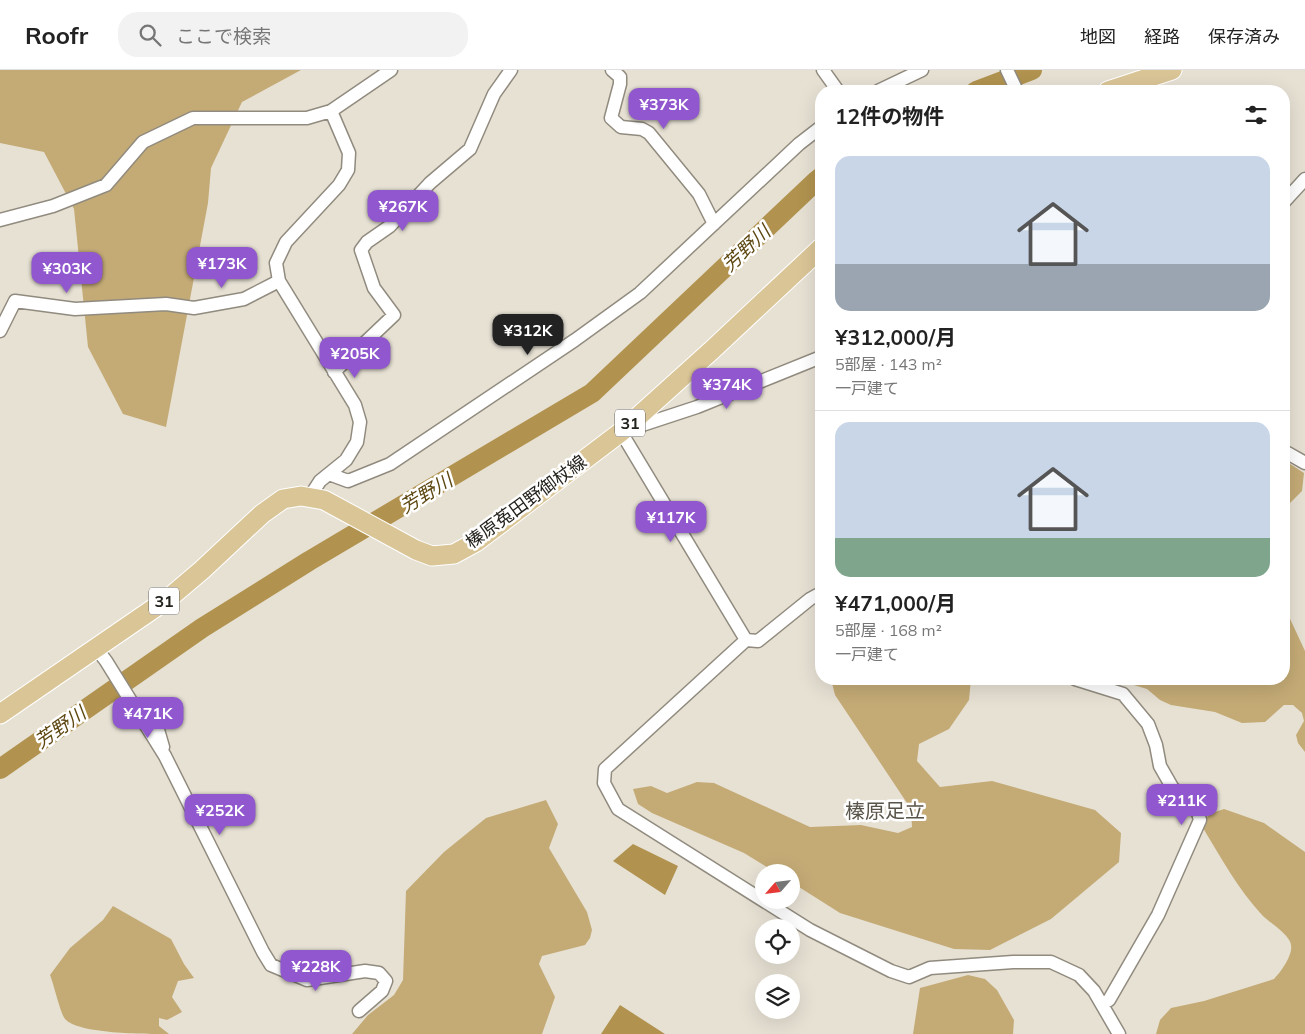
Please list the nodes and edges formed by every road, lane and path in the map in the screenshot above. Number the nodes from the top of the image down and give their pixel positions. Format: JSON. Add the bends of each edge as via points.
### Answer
{"nodes":[{"id":1,"x":391,"y":70,"type":"edge"},
{"id":2,"x":511,"y":70,"type":"edge"},
{"id":3,"x":612,"y":70,"type":"edge"},
{"id":4,"x":823,"y":70,"type":"edge"},
{"id":5,"x":922,"y":70,"type":"edge"},
{"id":6,"x":1007,"y":70,"type":"edge"},
{"id":7,"x":1172,"y":70,"type":"edge"},
{"id":8,"x":834,"y":85,"type":"edge"},
{"id":9,"x":891,"y":85,"type":"edge"},
{"id":10,"x":1014,"y":85,"type":"edge"},
{"id":11,"x":1126,"y":85,"type":"edge"},
{"id":12,"x":331,"y":111,"type":"junction"},
{"id":13,"x":815,"y":132,"type":"edge"},
{"id":14,"x":1305,"y":179,"type":"edge"},
{"id":15,"x":1290,"y":195,"type":"edge"},
{"id":16,"x":0,"y":220,"type":"edge"},
{"id":17,"x":714,"y":224,"type":"junction"},
{"id":18,"x":815,"y":254,"type":"edge"},
{"id":19,"x":279,"y":281,"type":"junction"},
{"id":20,"x":0,"y":331,"type":"edge"},
{"id":21,"x":815,"y":358,"type":"edge"},
{"id":22,"x":334,"y":372,"type":"junction"},
{"id":23,"x":620,"y":432,"type":"junction"},
{"id":24,"x":1290,"y":454,"type":"edge"},
{"id":25,"x":1305,"y":463,"type":"edge"},
{"id":26,"x":329,"y":474,"type":"junction"},
{"id":27,"x":316,"y":499,"type":"junction"},
{"id":28,"x":815,"y":597,"type":"edge"},
{"id":29,"x":746,"y":640,"type":"junction"},
{"id":30,"x":101,"y":654,"type":"junction"},
{"id":31,"x":1094,"y":685,"type":"edge"},
{"id":32,"x":0,"y":714,"type":"edge"},
{"id":33,"x":154,"y":716,"type":"dead end"},
{"id":34,"x":165,"y":756,"type":"junction"},
{"id":35,"x":1102,"y":1004,"type":"junction"},
{"id":36,"x":360,"y":1011,"type":"dead end"},
{"id":37,"x":1119,"y":1034,"type":"edge"}],
"edges":[{"from":1,"to":12,"type":"street"},
{"from":2,"to":22,"type":"street","via":[[494,94],[470,149],[361,250],[374,288],[394,314]]},
{"from":3,"to":17,"type":"street","via":[[620,77],[620,84],[611,118],[621,127],[650,133],[699,194]]},
{"from":4,"to":8,"type":"street"},
{"from":5,"to":9,"type":"street"},
{"from":6,"to":10,"type":"street"},
{"from":7,"to":11,"type":"main road"},
{"from":12,"to":16,"type":"street","via":[[307,118],[192,118],[143,142],[106,186],[53,206]]},
{"from":12,"to":19,"type":"street","via":[[350,153],[348,170],[339,185],[286,242],[276,263]]},
{"from":13,"to":17,"type":"street"},
{"from":14,"to":15,"type":"street"},
{"from":17,"to":26,"type":"street","via":[[640,293],[390,464],[348,481]]},
{"from":18,"to":23,"type":"main road","name":"榛原菟田野御杖線","number":"31"},
{"from":19,"to":20,"type":"street","via":[[244,299],[194,308],[166,304],[75,309],[15,301]]},
{"from":19,"to":22,"type":"street"},
{"from":21,"to":23,"type":"street","via":[[697,407]]},
{"from":22,"to":26,"type":"street","via":[[355,405],[360,422],[357,442],[346,460]]},
{"from":23,"to":27,"type":"main road","name":"榛原菟田野御杖線","number":"31","via":[[476,542],[454,554],[432,556],[416,550]]},
{"from":23,"to":29,"type":"street"},
{"from":24,"to":25,"type":"street"},
{"from":26,"to":27,"type":"street","via":[[320,481]]},
{"from":27,"to":30,"type":"main road","number":"31","via":[[302,496],[283,499],[262,514],[202,570]]},
{"from":28,"to":29,"type":"street","via":[[758,641]]},
{"from":29,"to":35,"type":"street","via":[[605,769],[604,783],[618,809],[810,930],[891,972],[909,977],[930,968],[1051,962],[1079,975]]},
{"from":30,"to":32,"type":"main road","number":"31"},
{"from":30,"to":34,"type":"street"},
{"from":31,"to":35,"type":"street","via":[[1123,694],[1148,724],[1160,766],[1172,787],[1198,813],[1200,820],[1158,915],[1109,1000]]},
{"from":33,"to":34,"type":"street"},
{"from":34,"to":36,"type":"street","via":[[271,965],[307,980],[365,971],[379,973],[386,981],[382,991]]},
{"from":35,"to":37,"type":"street"}]}
